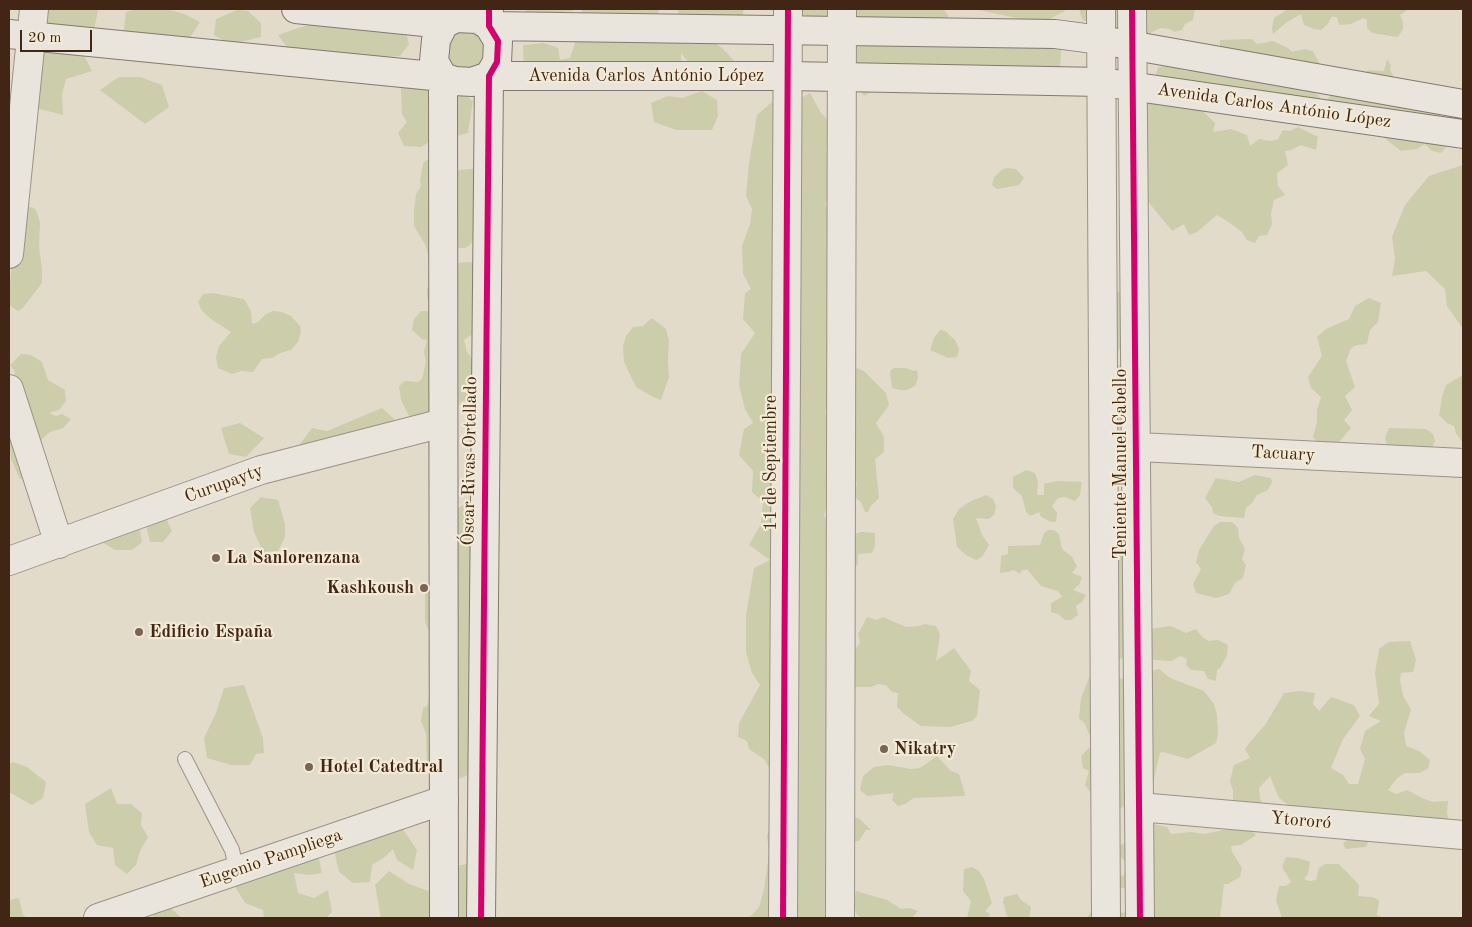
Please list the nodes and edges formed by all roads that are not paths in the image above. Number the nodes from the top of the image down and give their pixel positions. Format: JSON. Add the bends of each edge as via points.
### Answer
{"nodes":[{"id":1,"x":34,"y":9,"type":"edge"},
{"id":2,"x":296,"y":9,"type":"edge"},
{"id":3,"x":1101,"y":9,"type":"edge"},
{"id":4,"x":1132,"y":9,"type":"edge"},
{"id":5,"x":444,"y":17,"type":"edge"},
{"id":6,"x":489,"y":18,"type":"edge"},
{"id":7,"x":788,"y":20,"type":"edge"},
{"id":8,"x":842,"y":20,"type":"edge"},
{"id":9,"x":19,"y":36,"type":"edge"},
{"id":10,"x":1101,"y":40,"type":"junction"},
{"id":11,"x":1133,"y":46,"type":"junction"},
{"id":12,"x":489,"y":76,"type":"junction"},
{"id":13,"x":788,"y":76,"type":"junction"},
{"id":14,"x":444,"y":77,"type":"junction"},
{"id":15,"x":842,"y":77,"type":"junction"},
{"id":16,"x":1102,"y":82,"type":"junction"},
{"id":17,"x":1133,"y":86,"type":"junction"},
{"id":18,"x":1463,"y":104,"type":"edge"},
{"id":19,"x":1463,"y":134,"type":"edge"},
{"id":20,"x":9,"y":254,"type":"edge"},
{"id":21,"x":9,"y":389,"type":"edge"},
{"id":22,"x":443,"y":423,"type":"junction"},
{"id":23,"x":1104,"y":446,"type":"junction"},
{"id":24,"x":1136,"y":447,"type":"junction"},
{"id":25,"x":1463,"y":463,"type":"edge"},
{"id":26,"x":59,"y":544,"type":"junction"},
{"id":27,"x":9,"y":561,"type":"edge"},
{"id":28,"x":184,"y":759,"type":"dead end"},
{"id":29,"x":444,"y":800,"type":"junction"},
{"id":30,"x":1139,"y":807,"type":"junction"},
{"id":31,"x":1463,"y":835,"type":"edge"},
{"id":32,"x":237,"y":871,"type":"junction"},
{"id":33,"x":98,"y":918,"type":"edge"},
{"id":34,"x":444,"y":918,"type":"edge"},
{"id":35,"x":481,"y":918,"type":"edge"},
{"id":36,"x":783,"y":918,"type":"edge"},
{"id":37,"x":840,"y":918,"type":"edge"},
{"id":38,"x":1106,"y":918,"type":"edge"},
{"id":39,"x":1140,"y":918,"type":"edge"}],
"edges":[{"from":1,"to":9,"type":"street"},
{"from":2,"to":5,"type":"street","name":"Avenida Carlos António López"},
{"from":3,"to":10,"type":"street","name":"Teniente Manuel Cabello"},
{"from":4,"to":11,"type":"street","name":"Teniente Manuel Cabello"},
{"from":5,"to":6,"type":"street","name":"Avenida Carlos António López"},
{"from":5,"to":14,"type":"street","name":"Óscar Rivas Ortellado","via":[[436,40],[434,61]]},
{"from":6,"to":7,"type":"street","name":"Avenida Carlos António López"},
{"from":6,"to":12,"type":"street","name":"Óscar Rivas Ortellado","via":[[498,41],[497,62]]},
{"from":7,"to":8,"type":"street","name":"Avenida Carlos António López"},
{"from":7,"to":13,"type":"street","name":"11 de Septiembre"},
{"from":8,"to":10,"type":"street","name":"Avenida Carlos António López"},
{"from":8,"to":15,"type":"street"},
{"from":9,"to":14,"type":"street","name":"Avenida Carlos António López"},
{"from":9,"to":20,"type":"street"},
{"from":10,"to":11,"type":"street","name":"Avenida Carlos António López"},
{"from":10,"to":16,"type":"street","name":"Teniente Manuel Cabello"},
{"from":11,"to":17,"type":"street","name":"Teniente Manuel Cabello"},
{"from":11,"to":18,"type":"street","name":"Avenida Carlos António López"},
{"from":12,"to":13,"type":"street","name":"Avenida Carlos António López"},
{"from":12,"to":14,"type":"street","name":"Avenida Carlos António López","via":[[472,82]]},
{"from":12,"to":35,"type":"street","name":"Óscar Rivas Ortellado"},
{"from":13,"to":15,"type":"street","name":"Avenida Carlos António López"},
{"from":13,"to":36,"type":"street","name":"11 de Septiembre"},
{"from":14,"to":22,"type":"street","name":"Óscar Rivas Ortellado"},
{"from":15,"to":16,"type":"street","name":"Avenida Carlos António López"},
{"from":15,"to":37,"type":"street"},
{"from":16,"to":17,"type":"street","name":"Avenida Carlos António López"},
{"from":16,"to":23,"type":"street","name":"Teniente Manuel Cabello"},
{"from":17,"to":19,"type":"street","name":"Avenida Carlos António López"},
{"from":17,"to":24,"type":"street","name":"Teniente Manuel Cabello"},
{"from":21,"to":26,"type":"street"},
{"from":22,"to":26,"type":"street","name":"Curupayty","via":[[261,470]]},
{"from":22,"to":29,"type":"street","name":"Óscar Rivas Ortellado"},
{"from":23,"to":24,"type":"street","name":"Tacuary"},
{"from":23,"to":38,"type":"street","name":"Teniente Manuel Cabello"},
{"from":24,"to":25,"type":"street","name":"Tacuary"},
{"from":24,"to":30,"type":"street","name":"Teniente Manuel Cabello"},
{"from":26,"to":27,"type":"street","name":"Curupayty"},
{"from":28,"to":32,"type":"lane","via":[[232,850]]},
{"from":29,"to":32,"type":"street","name":"Eugenio Pampliega"},
{"from":29,"to":34,"type":"street","name":"Óscar Rivas Ortellado"},
{"from":30,"to":31,"type":"street","name":"Ytororó"},
{"from":30,"to":39,"type":"street","name":"Teniente Manuel Cabello"},
{"from":32,"to":33,"type":"street","name":"Eugenio Pampliega"}]}
